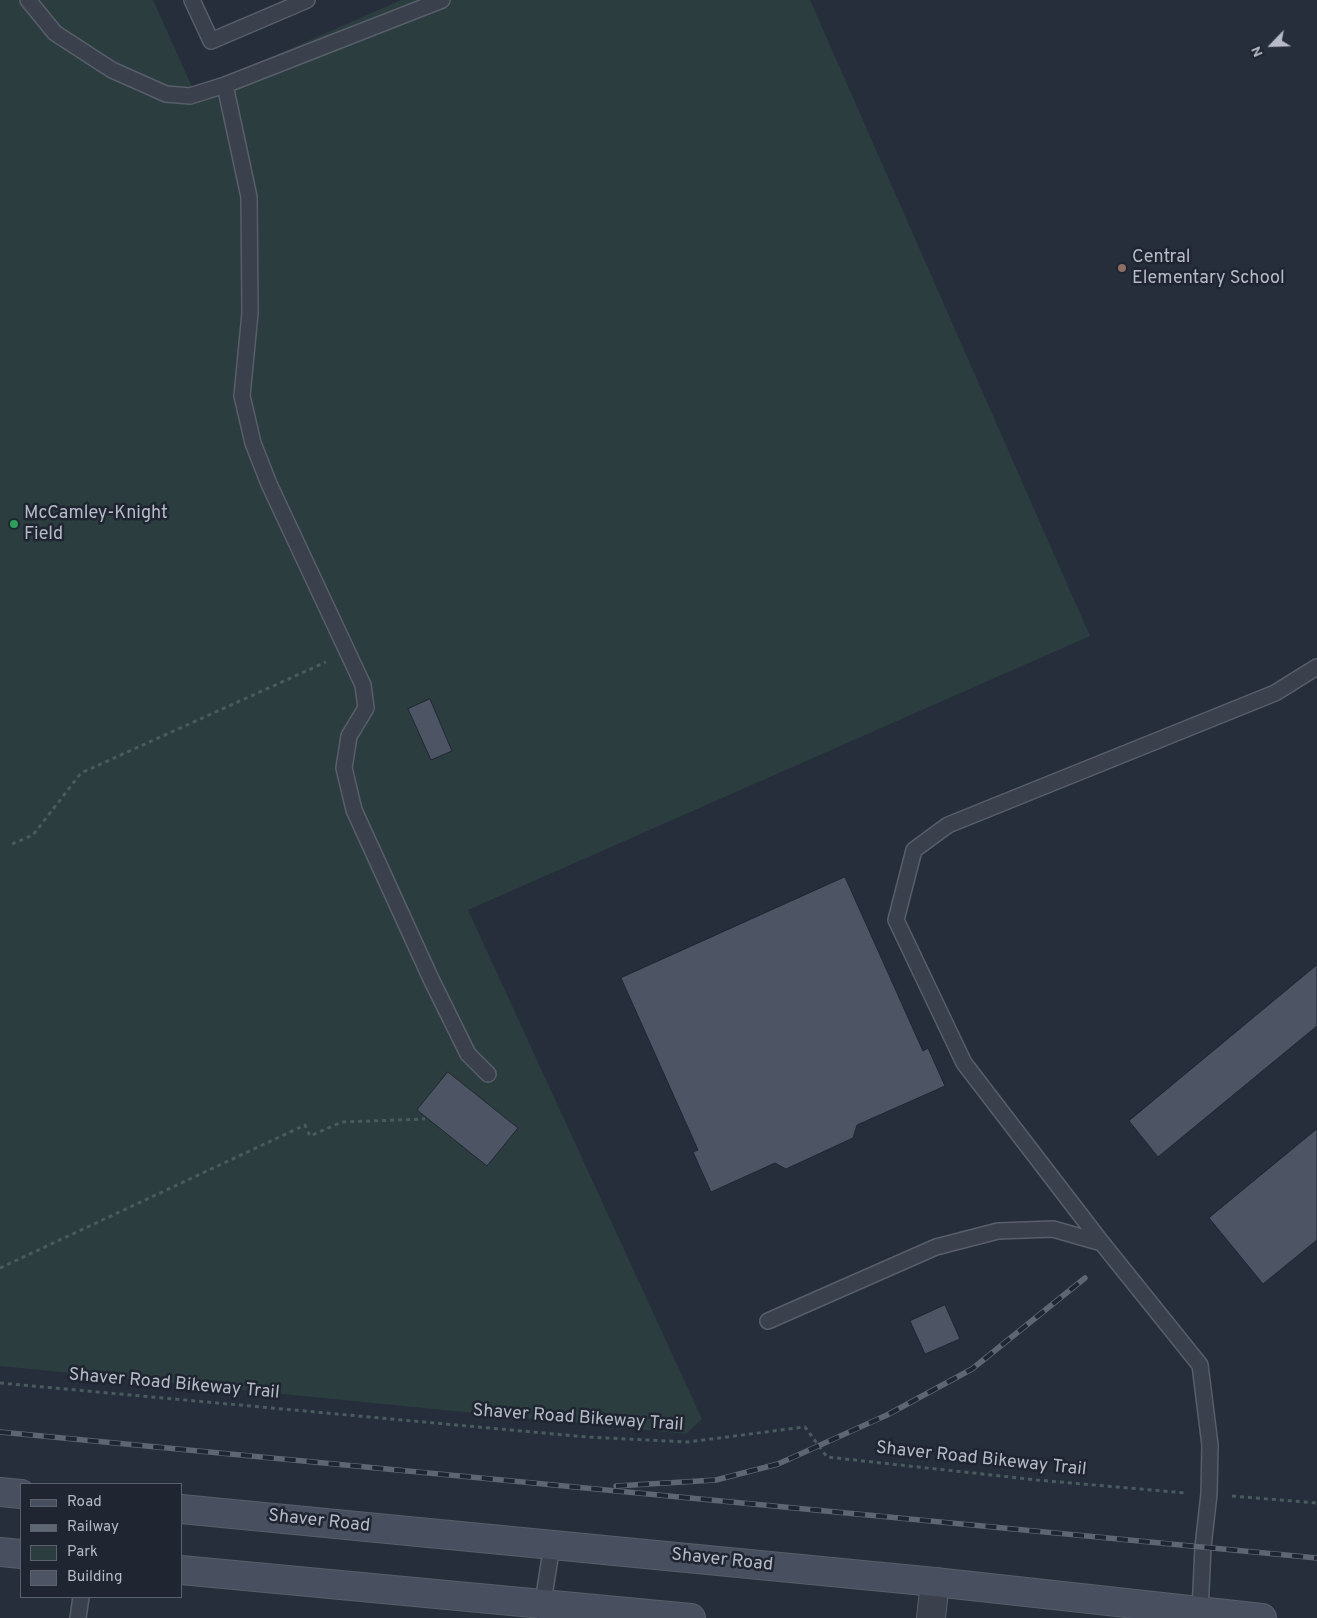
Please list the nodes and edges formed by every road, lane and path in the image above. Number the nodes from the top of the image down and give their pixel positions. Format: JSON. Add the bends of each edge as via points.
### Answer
{"nodes":[{"id":1,"x":28,"y":0,"type":"edge"},
{"id":2,"x":192,"y":0,"type":"edge"},
{"id":3,"x":308,"y":0,"type":"edge"},
{"id":4,"x":442,"y":0,"type":"edge"},
{"id":5,"x":225,"y":85,"type":"junction"},
{"id":6,"x":349,"y":652,"type":"junction"},
{"id":7,"x":1317,"y":667,"type":"edge"},
{"id":8,"x":12,"y":844,"type":"dead end"},
{"id":9,"x":488,"y":1074,"type":"dead end"},
{"id":10,"x":424,"y":1120,"type":"dead end"},
{"id":11,"x":1102,"y":1243,"type":"junction"},
{"id":12,"x":0,"y":1268,"type":"edge"},
{"id":13,"x":768,"y":1321,"type":"dead end"},
{"id":14,"x":0,"y":1383,"type":"edge"},
{"id":15,"x":0,"y":1492,"type":"edge"},
{"id":16,"x":20,"y":1494,"type":"edge"},
{"id":17,"x":1209,"y":1494,"type":"junction"},
{"id":18,"x":1317,"y":1503,"type":"edge"},
{"id":19,"x":182,"y":1509,"type":"edge"},
{"id":20,"x":552,"y":1545,"type":"junction"},
{"id":21,"x":0,"y":1552,"type":"edge"},
{"id":22,"x":20,"y":1554,"type":"edge"},
{"id":23,"x":182,"y":1570,"type":"edge"},
{"id":24,"x":935,"y":1582,"type":"junction"},
{"id":25,"x":81,"y":1598,"type":"edge"},
{"id":26,"x":544,"y":1610,"type":"edge"},
{"id":27,"x":1200,"y":1611,"type":"junction"},
{"id":28,"x":78,"y":1618,"type":"edge"},
{"id":29,"x":691,"y":1618,"type":"edge"},
{"id":30,"x":932,"y":1618,"type":"edge"},
{"id":31,"x":1262,"y":1618,"type":"edge"}],
"edges":[{"from":1,"to":5,"type":"lane","via":[[55,33],[112,70],[166,94],[190,96]]},
{"from":2,"to":3,"type":"lane","via":[[211,41]]},
{"from":4,"to":5,"type":"lane"},
{"from":5,"to":6,"type":"lane","via":[[249,196],[250,313],[242,396],[253,443],[269,484]]},
{"from":6,"to":8,"type":"path","via":[[81,772],[33,835]]},
{"from":6,"to":9,"type":"lane","via":[[363,685],[366,708],[349,736],[344,768],[354,810],[468,1054]]},
{"from":7,"to":11,"type":"lane","via":[[1275,693],[948,824],[914,850],[896,920],[964,1063]]},
{"from":10,"to":12,"type":"path","via":[[342,1122],[310,1136],[305,1125]]},
{"from":11,"to":13,"type":"lane","via":[[1053,1229],[998,1231],[936,1246]]},
{"from":11,"to":17,"type":"lane","via":[[1200,1366],[1210,1445]]},
{"from":14,"to":17,"type":"path","name":"Shaver Road Bikeway Trail","via":[[687,1442],[805,1427],[827,1457],[1037,1480]]},
{"from":15,"to":16,"type":"main road"},
{"from":17,"to":18,"type":"path","name":"Shaver Road Bikeway Trail"},
{"from":17,"to":27,"type":"lane"},
{"from":19,"to":20,"type":"main road","name":"Shaver Road"},
{"from":20,"to":24,"type":"main road","name":"Shaver Road"},
{"from":20,"to":26,"type":"lane"},
{"from":21,"to":22,"type":"main road"},
{"from":23,"to":26,"type":"main road"},
{"from":24,"to":27,"type":"main road","name":"Shaver Road"},
{"from":24,"to":30,"type":"street"},
{"from":25,"to":28,"type":"lane"},
{"from":26,"to":29,"type":"main road"},
{"from":27,"to":31,"type":"main road","name":"Shaver Road"}]}
